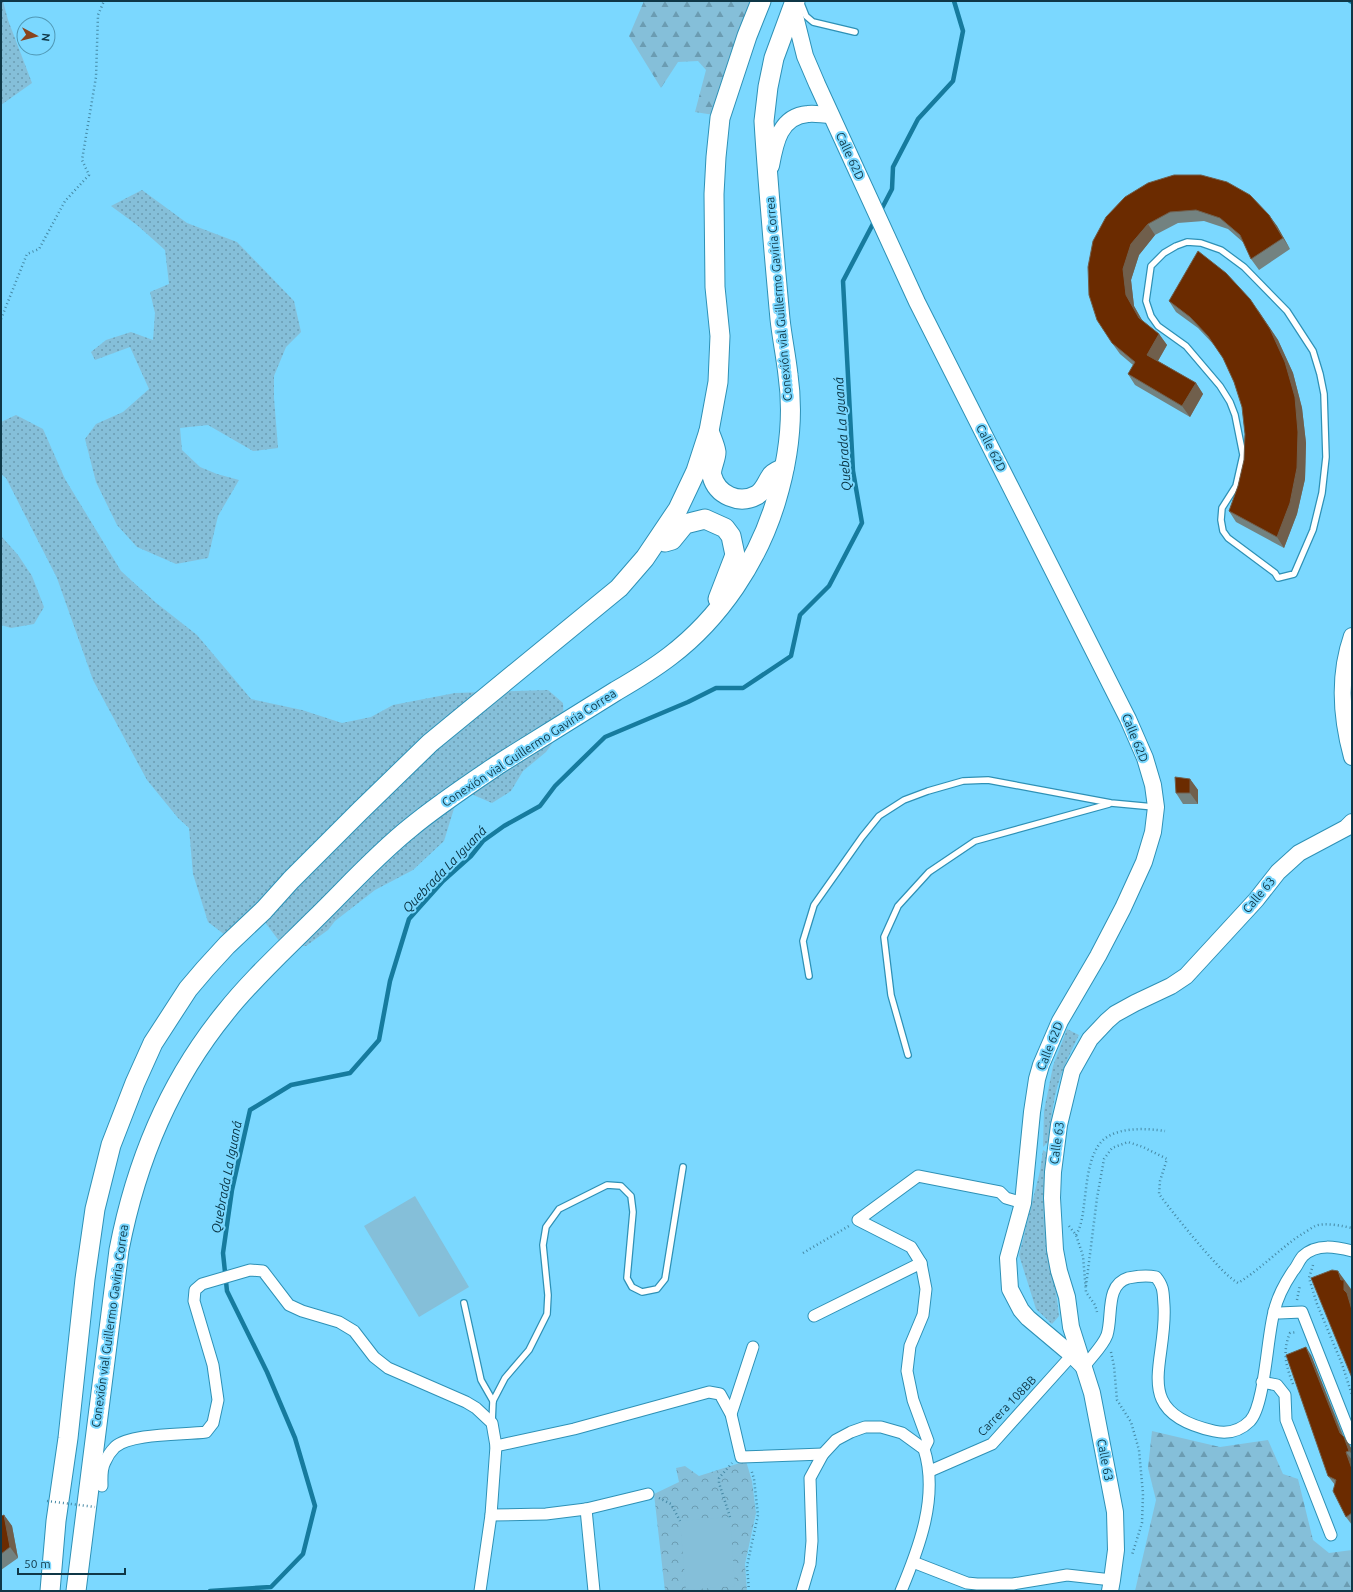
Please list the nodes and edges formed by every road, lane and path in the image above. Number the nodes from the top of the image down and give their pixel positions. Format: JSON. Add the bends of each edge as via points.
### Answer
{"nodes":[{"id":1,"x":104,"y":1,"type":"edge"},
{"id":2,"x":761,"y":1,"type":"edge"},
{"id":3,"x":796,"y":3,"type":"edge"},
{"id":4,"x":855,"y":32,"type":"dead end"},
{"id":5,"x":833,"y":121,"type":"junction"},
{"id":6,"x":768,"y":181,"type":"junction"},
{"id":7,"x":1,"y":319,"type":"edge"},
{"id":8,"x":709,"y":431,"type":"junction"},
{"id":9,"x":785,"y":468,"type":"junction"},
{"id":10,"x":656,"y":544,"type":"junction"},
{"id":11,"x":1278,"y":578,"type":"joint"},
{"id":12,"x":711,"y":618,"type":"junction"},
{"id":13,"x":1352,"y":636,"type":"edge"},
{"id":14,"x":1352,"y":757,"type":"edge"},
{"id":15,"x":1111,"y":803,"type":"junction"},
{"id":16,"x":1156,"y":807,"type":"junction"},
{"id":17,"x":1352,"y":822,"type":"edge"},
{"id":18,"x":809,"y":976,"type":"dead end"},
{"id":19,"x":908,"y":1055,"type":"dead end"},
{"id":20,"x":1165,"y":1131,"type":"dead end"},
{"id":21,"x":683,"y":1167,"type":"dead end"},
{"id":22,"x":1023,"y":1203,"type":"junction"},
{"id":23,"x":858,"y":1220,"type":"junction"},
{"id":24,"x":1069,"y":1221,"type":"dead end"},
{"id":25,"x":1352,"y":1228,"type":"edge"},
{"id":26,"x":1076,"y":1235,"type":"junction"},
{"id":27,"x":1352,"y":1251,"type":"edge"},
{"id":28,"x":803,"y":1253,"type":"dead end"},
{"id":29,"x":1314,"y":1261,"type":"dead end"},
{"id":30,"x":921,"y":1263,"type":"junction"},
{"id":31,"x":1086,"y":1292,"type":"junction"},
{"id":32,"x":464,"y":1303,"type":"dead end"},
{"id":33,"x":1274,"y":1311,"type":"junction"},
{"id":34,"x":1097,"y":1313,"type":"dead end"},
{"id":35,"x":814,"y":1316,"type":"dead end"},
{"id":36,"x":1106,"y":1336,"type":"junction"},
{"id":37,"x":753,"y":1347,"type":"dead end"},
{"id":38,"x":1072,"y":1355,"type":"junction"},
{"id":39,"x":1084,"y":1367,"type":"junction"},
{"id":40,"x":1262,"y":1382,"type":"junction"},
{"id":41,"x":1352,"y":1395,"type":"edge"},
{"id":42,"x":492,"y":1402,"type":"junction"},
{"id":43,"x":731,"y":1414,"type":"junction"},
{"id":44,"x":492,"y":1423,"type":"junction"},
{"id":45,"x":1352,"y":1439,"type":"edge"},
{"id":46,"x":496,"y":1446,"type":"junction"},
{"id":47,"x":924,"y":1449,"type":"junction"},
{"id":48,"x":823,"y":1454,"type":"junction"},
{"id":49,"x":744,"y":1457,"type":"junction"},
{"id":50,"x":930,"y":1471,"type":"junction"},
{"id":51,"x":102,"y":1486,"type":"dead end"},
{"id":52,"x":648,"y":1494,"type":"joint"},
{"id":53,"x":47,"y":1501,"type":"dead end"},
{"id":54,"x":95,"y":1507,"type":"dead end"},
{"id":55,"x":586,"y":1509,"type":"junction"},
{"id":56,"x":491,"y":1515,"type":"junction"},
{"id":57,"x":730,"y":1517,"type":"dead end"},
{"id":58,"x":680,"y":1521,"type":"dead end"},
{"id":59,"x":1331,"y":1535,"type":"dead end"},
{"id":60,"x":1130,"y":1561,"type":"dead end"},
{"id":61,"x":913,"y":1562,"type":"junction"},
{"id":62,"x":1111,"y":1585,"type":"edge"},
{"id":63,"x":1028,"y":1587,"type":"edge"},
{"id":64,"x":50,"y":1591,"type":"edge"},
{"id":65,"x":76,"y":1591,"type":"edge"},
{"id":66,"x":480,"y":1591,"type":"edge"},
{"id":67,"x":594,"y":1591,"type":"edge"},
{"id":68,"x":749,"y":1591,"type":"edge"},
{"id":69,"x":802,"y":1591,"type":"edge"},
{"id":70,"x":901,"y":1591,"type":"edge"}],
"edges":[{"from":1,"to":7,"type":"path","via":[[98,15],[96,77],[82,156],[89,175],[65,202],[39,249],[27,254]]},
{"from":2,"to":8,"type":"highway","via":[[720,118],[714,194],[715,287],[720,336],[718,382]]},
{"from":3,"to":4,"type":"lane","via":[[813,22]]},
{"from":3,"to":5,"type":"main road","name":"Calle 62D","via":[[806,56]]},
{"from":3,"to":6,"type":"highway","name":"Conexión vial Guillermo Gaviria Correa","via":[[774,58],[768,87],[764,121]]},
{"from":5,"to":6,"type":"main road","via":[[809,113],[798,116],[784,126],[776,140]]},
{"from":5,"to":16,"type":"main road","name":"Calle 62D","via":[[917,302],[1128,718],[1153,786]]},
{"from":6,"to":9,"type":"highway","name":"Conexión vial Guillermo Gaviria Correa","via":[[781,334],[789,378],[790,423]]},
{"from":8,"to":9,"type":"highway","via":[[716,452],[712,475],[717,487],[726,495],[738,499],[757,495],[766,488],[772,474]]},
{"from":8,"to":10,"type":"highway","via":[[696,471]]},
{"from":9,"to":12,"type":"highway","name":"Conexión vial Guillermo Gaviria Correa","via":[[776,502],[750,564]]},
{"from":10,"to":12,"type":"highway","via":[[672,540],[685,524],[705,519],[724,528],[731,536],[735,555]]},
{"from":10,"to":64,"type":"highway","via":[[619,588],[430,743],[360,810],[227,945],[188,989],[153,1043],[122,1114],[106,1162],[95,1209],[56,1521]]},
{"from":11,"to":11,"type":"lane","via":[[1275,573],[1228,538],[1223,531],[1222,508],[1236,486],[1243,455],[1230,402],[1220,386],[1186,346],[1158,326],[1146,301],[1151,266],[1164,253],[1187,242],[1201,243],[1221,250],[1244,267],[1287,311],[1313,351],[1320,374],[1324,394],[1326,457],[1322,493],[1313,530],[1294,574]]},
{"from":12,"to":65,"type":"highway","name":"Conexión vial Guillermo Gaviria Correa","via":[[673,654],[650,671],[503,762],[407,830],[244,990],[190,1061],[156,1126],[136,1177],[124,1222]]},
{"from":13,"to":14,"type":"main road","via":[[1342,696],[1344,721]]},
{"from":15,"to":16,"type":"lane"},
{"from":15,"to":18,"type":"lane","via":[[988,780],[963,781],[904,800],[879,816],[862,836],[814,906],[803,942]]},
{"from":15,"to":19,"type":"lane","via":[[975,841],[929,872],[898,906],[884,937],[891,995]]},
{"from":16,"to":22,"type":"main road","name":"Calle 62D","via":[[1153,832],[1140,869],[1112,929],[1060,1021],[1041,1065],[1032,1112]]},
{"from":17,"to":39,"type":"main road","name":"Calle 63","via":[[1299,853],[1283,867],[1186,976],[1107,1021],[1090,1040],[1072,1071],[1054,1158],[1053,1214],[1059,1271],[1067,1297],[1071,1327]]},
{"from":20,"to":26,"type":"path","via":[[1133,1129],[1108,1136],[1098,1146],[1090,1167],[1081,1226]]},
{"from":21,"to":42,"type":"lane","via":[[665,1279],[657,1289],[642,1292],[632,1287],[627,1278],[633,1212],[631,1196],[621,1186],[607,1185],[559,1209],[546,1227],[543,1245],[548,1295],[547,1314],[529,1350],[505,1378]]},
{"from":22,"to":23,"type":"street","via":[[1006,1198],[1000,1192],[918,1176]]},
{"from":22,"to":38,"type":"main road","name":"Calle 62D","via":[[1008,1258],[1010,1289],[1028,1318]]},
{"from":23,"to":28,"type":"path"},
{"from":23,"to":30,"type":"street","via":[[911,1247]]},
{"from":24,"to":26,"type":"path","via":[[1069,1228]]},
{"from":25,"to":31,"type":"path","via":[[1340,1225],[1316,1226],[1293,1240],[1252,1275],[1238,1283],[1213,1260],[1159,1194],[1166,1159],[1128,1142],[1112,1148],[1104,1159]]},
{"from":26,"to":31,"type":"path","via":[[1083,1256]]},
{"from":27,"to":33,"type":"street","via":[[1320,1247],[1302,1257],[1287,1281]]},
{"from":29,"to":41,"type":"path","via":[[1309,1278]]},
{"from":30,"to":35,"type":"street"},
{"from":30,"to":47,"type":"street","via":[[926,1289],[923,1315],[910,1346],[908,1371],[913,1400],[928,1441]]},
{"from":31,"to":34,"type":"path"},
{"from":32,"to":42,"type":"lane","via":[[481,1380]]},
{"from":33,"to":40,"type":"street"},
{"from":33,"to":45,"type":"street","via":[[1302,1312]]},
{"from":36,"to":39,"type":"street"},
{"from":36,"to":40,"type":"street","via":[[1117,1284],[1136,1276],[1156,1277],[1162,1286],[1164,1310],[1157,1377],[1162,1400],[1170,1410],[1181,1419],[1214,1431],[1227,1433],[1239,1430],[1255,1413]]},
{"from":36,"to":60,"type":"path","via":[[1114,1366],[1117,1400],[1131,1422],[1139,1450],[1143,1494],[1142,1523]]},
{"from":37,"to":43,"type":"street"},
{"from":38,"to":39,"type":"main road","name":"Calle 62D"},
{"from":38,"to":50,"type":"street","name":"Carrera 108BB","via":[[992,1444]]},
{"from":39,"to":62,"type":"main road","name":"Calle 63","via":[[1092,1393],[1115,1512],[1116,1536]]},
{"from":40,"to":59,"type":"street","via":[[1277,1385],[1285,1395],[1286,1420]]},
{"from":42,"to":44,"type":"lane"},
{"from":43,"to":46,"type":"street","via":[[720,1394],[709,1392],[574,1429]]},
{"from":43,"to":49,"type":"street"},
{"from":44,"to":46,"type":"street"},
{"from":44,"to":51,"type":"street","via":[[466,1402],[388,1368],[374,1357],[354,1331],[339,1322],[289,1305],[263,1271],[250,1270],[202,1284],[195,1290],[194,1301],[213,1364],[218,1400],[213,1424],[206,1432],[133,1439],[116,1446],[105,1462]]},
{"from":46,"to":56,"type":"street"},
{"from":47,"to":48,"type":"street","via":[[902,1433],[881,1427],[850,1432],[836,1440]]},
{"from":47,"to":50,"type":"street"},
{"from":48,"to":49,"type":"street"},
{"from":48,"to":69,"type":"street","via":[[810,1478],[812,1542],[810,1564]]},
{"from":49,"to":57,"type":"path","via":[[731,1464],[720,1478],[719,1483]]},
{"from":49,"to":68,"type":"path","via":[[754,1479],[758,1515],[747,1566]]},
{"from":50,"to":61,"type":"street","via":[[927,1507]]},
{"from":52,"to":55,"type":"street"},
{"from":52,"to":58,"type":"path","via":[[671,1504]]},
{"from":53,"to":54,"type":"path","bridge":true},
{"from":55,"to":56,"type":"street","via":[[546,1514]]},
{"from":55,"to":67,"type":"street"},
{"from":56,"to":66,"type":"street"},
{"from":61,"to":63,"type":"street","via":[[967,1583]]},
{"from":61,"to":70,"type":"street"},
{"from":62,"to":63,"type":"street","via":[[1067,1575]]}]}
